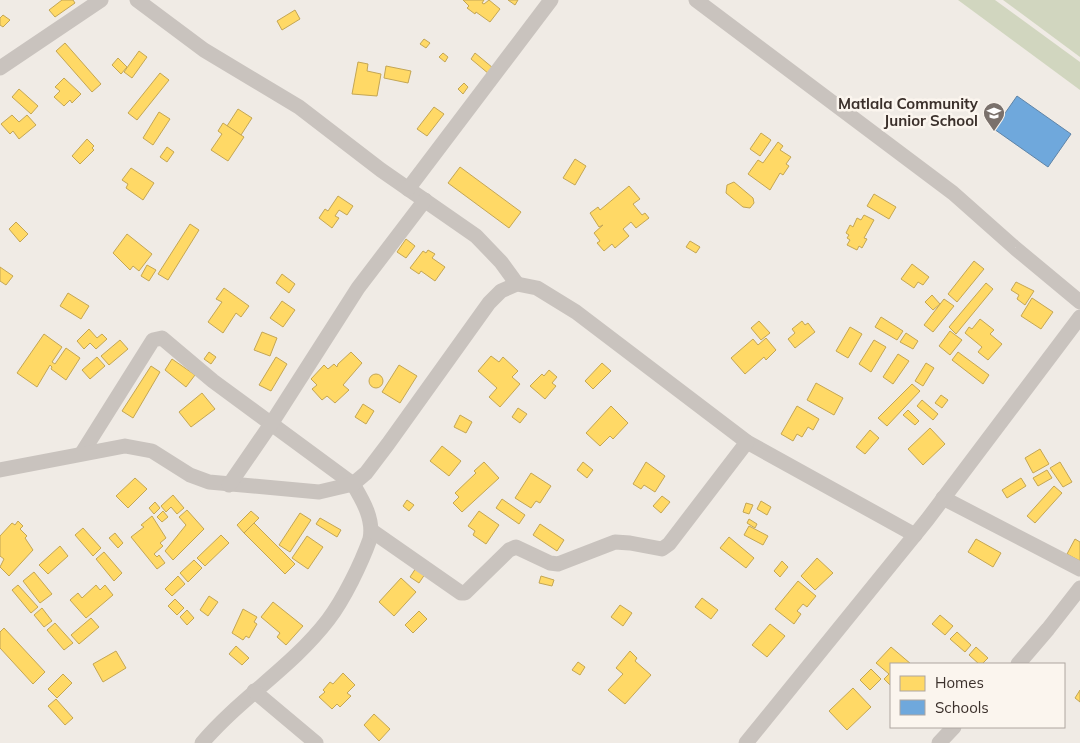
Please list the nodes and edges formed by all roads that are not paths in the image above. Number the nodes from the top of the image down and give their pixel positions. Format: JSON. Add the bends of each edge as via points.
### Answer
{"nodes":[{"id":1,"x":101,"y":0,"type":"edge"},
{"id":2,"x":137,"y":0,"type":"edge"},
{"id":3,"x":552,"y":0,"type":"edge"},
{"id":4,"x":696,"y":0,"type":"edge"},
{"id":5,"x":0,"y":68,"type":"edge"},
{"id":6,"x":408,"y":188,"type":"junction"},
{"id":7,"x":425,"y":200,"type":"junction"},
{"id":8,"x":518,"y":284,"type":"junction"},
{"id":9,"x":1080,"y":302,"type":"edge"},
{"id":10,"x":1080,"y":317,"type":"edge"},
{"id":11,"x":272,"y":424,"type":"junction"},
{"id":12,"x":747,"y":442,"type":"junction"},
{"id":13,"x":82,"y":453,"type":"junction"},
{"id":14,"x":0,"y":470,"type":"edge"},
{"id":15,"x":353,"y":484,"type":"junction"},
{"id":16,"x":229,"y":485,"type":"junction"},
{"id":17,"x":943,"y":498,"type":"junction"},
{"id":18,"x":372,"y":531,"type":"junction"},
{"id":19,"x":915,"y":535,"type":"junction"},
{"id":20,"x":1080,"y":569,"type":"edge"},
{"id":21,"x":1080,"y":588,"type":"edge"},
{"id":22,"x":1019,"y":663,"type":"edge"},
{"id":23,"x":254,"y":691,"type":"junction"},
{"id":24,"x":953,"y":728,"type":"edge"},
{"id":25,"x":202,"y":743,"type":"edge"},
{"id":26,"x":316,"y":743,"type":"edge"},
{"id":27,"x":746,"y":743,"type":"edge"},
{"id":28,"x":939,"y":743,"type":"edge"}],
"edges":[{"from":1,"to":5,"type":"street"},
{"from":2,"to":6,"type":"street","via":[[204,50],[299,107]]},
{"from":3,"to":6,"type":"street"},
{"from":4,"to":9,"type":"street","via":[[953,193]]},
{"from":6,"to":7,"type":"street"},
{"from":7,"to":8,"type":"street","via":[[476,236]]},
{"from":7,"to":11,"type":"street","via":[[358,288]]},
{"from":8,"to":12,"type":"street","via":[[537,288],[576,312]]},
{"from":8,"to":15,"type":"street","via":[[501,291],[489,303],[388,444],[366,473]]},
{"from":10,"to":17,"type":"street"},
{"from":11,"to":13,"type":"street","via":[[213,381],[165,339],[159,338],[153,340]]},
{"from":11,"to":15,"type":"street"},
{"from":11,"to":16,"type":"street"},
{"from":12,"to":18,"type":"street","via":[[662,549],[616,542],[558,564],[516,547],[465,593],[461,593]]},
{"from":12,"to":19,"type":"street"},
{"from":13,"to":14,"type":"street"},
{"from":13,"to":16,"type":"street","via":[[114,446],[152,451],[190,475]]},
{"from":15,"to":16,"type":"street","via":[[319,492]]},
{"from":15,"to":18,"type":"street","via":[[365,504]]},
{"from":17,"to":19,"type":"street"},
{"from":17,"to":20,"type":"street"},
{"from":18,"to":23,"type":"street","via":[[366,550],[328,620]]},
{"from":19,"to":27,"type":"street"},
{"from":21,"to":22,"type":"street"},
{"from":23,"to":25,"type":"street"},
{"from":23,"to":26,"type":"street"},
{"from":24,"to":28,"type":"street"}]}
